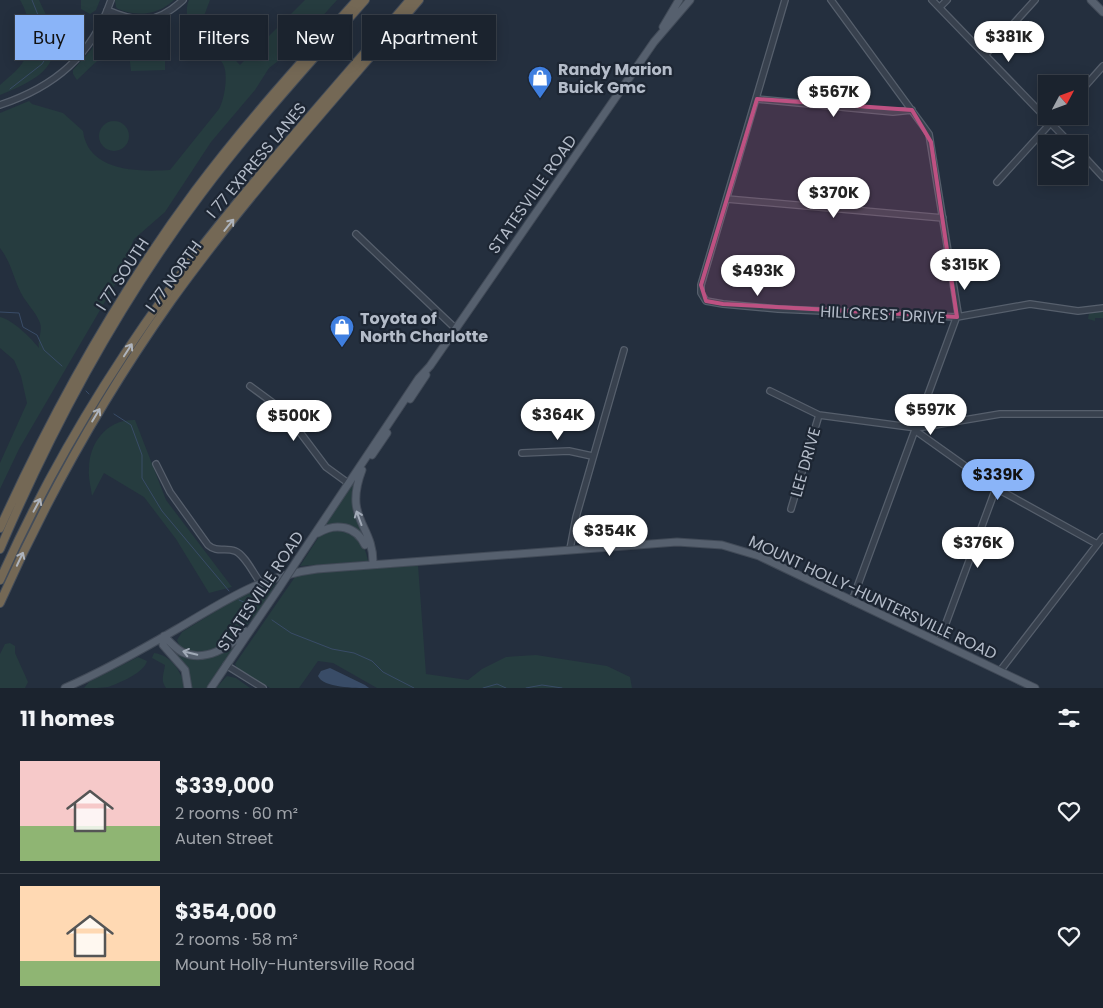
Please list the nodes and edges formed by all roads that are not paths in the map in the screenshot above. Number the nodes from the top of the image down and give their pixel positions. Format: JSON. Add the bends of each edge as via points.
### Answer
{"nodes":[{"id":1,"x":111,"y":0,"type":"edge"},
{"id":2,"x":183,"y":0,"type":"edge"},
{"id":3,"x":357,"y":0,"type":"edge"},
{"id":4,"x":365,"y":0,"type":"edge"},
{"id":5,"x":410,"y":0,"type":"edge"},
{"id":6,"x":419,"y":0,"type":"edge"},
{"id":7,"x":678,"y":0,"type":"edge"},
{"id":8,"x":690,"y":0,"type":"edge"},
{"id":9,"x":785,"y":0,"type":"edge"},
{"id":10,"x":831,"y":0,"type":"edge"},
{"id":11,"x":932,"y":0,"type":"edge"},
{"id":12,"x":947,"y":0,"type":"edge"},
{"id":13,"x":1035,"y":0,"type":"edge"},
{"id":14,"x":1091,"y":0,"type":"edge"},
{"id":15,"x":940,"y":7,"type":"junction"},
{"id":16,"x":107,"y":10,"type":"junction"},
{"id":17,"x":1103,"y":12,"type":"edge"},
{"id":18,"x":657,"y":38,"type":"junction"},
{"id":19,"x":986,"y":54,"type":"junction"},
{"id":20,"x":1103,"y":66,"type":"edge"},
{"id":21,"x":1088,"y":83,"type":"edge"},
{"id":22,"x":756,"y":99,"type":"junction"},
{"id":23,"x":0,"y":105,"type":"edge"},
{"id":24,"x":1038,"y":108,"type":"edge"},
{"id":25,"x":912,"y":110,"type":"junction"},
{"id":26,"x":1048,"y":125,"type":"edge"},
{"id":27,"x":1054,"y":125,"type":"edge"},
{"id":28,"x":1063,"y":135,"type":"edge"},
{"id":29,"x":1088,"y":161,"type":"edge"},
{"id":30,"x":1103,"y":177,"type":"edge"},
{"id":31,"x":997,"y":182,"type":"dead end"},
{"id":32,"x":727,"y":200,"type":"junction"},
{"id":33,"x":943,"y":218,"type":"junction"},
{"id":34,"x":356,"y":234,"type":"dead end"},
{"id":35,"x":1103,"y":308,"type":"edge"},
{"id":36,"x":957,"y":317,"type":"junction"},
{"id":37,"x":456,"y":329,"type":"junction"},
{"id":38,"x":624,"y":350,"type":"dead end"},
{"id":39,"x":430,"y":366,"type":"junction"},
{"id":40,"x":250,"y":386,"type":"dead end"},
{"id":41,"x":770,"y":392,"type":"dead end"},
{"id":42,"x":1103,"y":414,"type":"edge"},
{"id":43,"x":819,"y":415,"type":"junction"},
{"id":44,"x":916,"y":430,"type":"junction"},
{"id":45,"x":522,"y":453,"type":"dead end"},
{"id":46,"x":592,"y":456,"type":"junction"},
{"id":47,"x":156,"y":464,"type":"dead end"},
{"id":48,"x":362,"y":470,"type":"junction"},
{"id":49,"x":348,"y":483,"type":"junction"},
{"id":50,"x":996,"y":488,"type":"junction"},
{"id":51,"x":791,"y":509,"type":"dead end"},
{"id":52,"x":332,"y":510,"type":"junction"},
{"id":53,"x":0,"y":528,"type":"edge"},
{"id":54,"x":316,"y":534,"type":"junction"},
{"id":55,"x":1103,"y":536,"type":"edge"},
{"id":56,"x":1097,"y":544,"type":"junction"},
{"id":57,"x":0,"y":549,"type":"edge"},
{"id":58,"x":570,"y":549,"type":"junction"},
{"id":59,"x":373,"y":564,"type":"junction"},
{"id":60,"x":0,"y":580,"type":"edge"},
{"id":61,"x":260,"y":582,"type":"junction"},
{"id":62,"x":852,"y":601,"type":"junction"},
{"id":63,"x":0,"y":603,"type":"edge"},
{"id":64,"x":259,"y":616,"type":"junction"},
{"id":65,"x":164,"y":636,"type":"junction"},
{"id":66,"x":939,"y":642,"type":"junction"},
{"id":67,"x":144,"y":648,"type":"junction"},
{"id":68,"x":170,"y":653,"type":"junction"},
{"id":69,"x":226,"y":665,"type":"junction"},
{"id":70,"x":1000,"y":671,"type":"junction"},
{"id":71,"x":65,"y":688,"type":"edge"},
{"id":72,"x":188,"y":688,"type":"edge"},
{"id":73,"x":211,"y":688,"type":"edge"},
{"id":74,"x":263,"y":688,"type":"edge"},
{"id":75,"x":1035,"y":688,"type":"edge"}],
"edges":[{"from":1,"to":16,"type":"street"},
{"from":2,"to":16,"type":"street","via":[[155,18],[134,19]]},
{"from":3,"to":53,"type":"highway","name":"I 77 SOUTH","via":[[217,163],[134,278],[62,401]]},
{"from":4,"to":57,"type":"highway","name":"I 77 EXPRESS LANES","via":[[239,146],[144,274],[67,404]]},
{"from":60,"to":5,"type":"highway","name":"I 77 EXPRESS LANES","one_way":true,"via":[[66,452],[156,309],[243,195]]},
{"from":63,"to":6,"type":"highway","name":"I 77 NORTH","one_way":true,"via":[[60,479],[152,328],[238,214]]},
{"from":7,"to":18,"type":"main road","name":"STATESVILLE ROAD"},
{"from":8,"to":18,"type":"main road","name":"STATESVILLE ROAD"},
{"from":9,"to":22,"type":"street","name":"HILLCREST DRIVE"},
{"from":10,"to":25,"type":"street"},
{"from":11,"to":15,"type":"street"},
{"from":12,"to":15,"type":"street"},
{"from":13,"to":19,"type":"street"},
{"from":14,"to":17,"type":"main road"},
{"from":15,"to":19,"type":"street"},
{"from":16,"to":23,"type":"street","via":[[89,44],[64,72],[40,90]]},
{"from":18,"to":37,"type":"main road","name":"STATESVILLE ROAD"},
{"from":19,"to":24,"type":"street"},
{"from":20,"to":21,"type":"street"},
{"from":22,"to":25,"type":"street","via":[[893,112]]},
{"from":22,"to":32,"type":"street","name":"HILLCREST DRIVE"},
{"from":25,"to":33,"type":"street","via":[[931,142]]},
{"from":26,"to":31,"type":"street"},
{"from":27,"to":28,"type":"street"},
{"from":29,"to":30,"type":"street"},
{"from":32,"to":33,"type":"street"},
{"from":32,"to":36,"type":"street","name":"HILLCREST DRIVE","via":[[701,285],[706,301],[793,310]]},
{"from":33,"to":36,"type":"street"},
{"from":34,"to":37,"type":"street"},
{"from":35,"to":36,"type":"street","name":"HILLCREST DRIVE","via":[[1078,310],[1030,304]]},
{"from":36,"to":44,"type":"street"},
{"from":37,"to":39,"type":"main road","name":"STATESVILLE ROAD"},
{"from":38,"to":46,"type":"street"},
{"from":39,"to":48,"type":"main road","name":"STATESVILLE ROAD"},
{"from":39,"to":49,"type":"main road","name":"STATESVILLE ROAD"},
{"from":40,"to":49,"type":"street","via":[[284,411],[326,467]]},
{"from":41,"to":43,"type":"street"},
{"from":42,"to":44,"type":"street","via":[[1000,414]]},
{"from":43,"to":44,"type":"street"},
{"from":43,"to":51,"type":"street","name":"LEE DRIVE"},
{"from":44,"to":50,"type":"street"},
{"from":44,"to":62,"type":"street"},
{"from":45,"to":46,"type":"street","via":[[569,451]]},
{"from":46,"to":58,"type":"street"},
{"from":47,"to":61,"type":"street","via":[[173,497],[208,545],[215,550],[238,553]]},
{"from":48,"to":52,"type":"main road","name":"STATESVILLE ROAD"},
{"from":59,"to":48,"type":"main road","one_way":true,"via":[[372,550],[355,502]]},
{"from":49,"to":52,"type":"main road","name":"STATESVILLE ROAD"},
{"from":50,"to":56,"type":"street"},
{"from":50,"to":66,"type":"street"},
{"from":52,"to":54,"type":"main road","name":"STATESVILLE ROAD"},
{"from":54,"to":59,"type":"main road","via":[[334,526],[354,531],[364,542]]},
{"from":54,"to":64,"type":"main road","name":"STATESVILLE ROAD","bridge":true},
{"from":55,"to":56,"type":"street"},
{"from":56,"to":70,"type":"street"},
{"from":58,"to":59,"type":"main road","name":"MOUNT HOLLY-HUNTERSVILLE ROAD"},
{"from":58,"to":62,"type":"main road","name":"MOUNT HOLLY-HUNTERSVILLE ROAD","via":[[677,542],[722,545],[759,556]]},
{"from":59,"to":61,"type":"main road","name":"MOUNT HOLLY-HUNTERSVILLE ROAD","via":[[298,571]]},
{"from":61,"to":65,"type":"main road","name":"MOUNT HOLLY-HUNTERSVILLE ROAD"},
{"from":62,"to":66,"type":"main road","name":"MOUNT HOLLY-HUNTERSVILLE ROAD"},
{"from":64,"to":65,"type":"main road","one_way":true,"via":[[231,644],[205,655],[182,652]]},
{"from":64,"to":69,"type":"main road","name":"STATESVILLE ROAD"},
{"from":65,"to":67,"type":"main road","name":"MOUNT HOLLY-HUNTERSVILLE ROAD"},
{"from":65,"to":68,"type":"main road","via":[[163,644]]},
{"from":66,"to":70,"type":"main road","name":"MOUNT HOLLY-HUNTERSVILLE ROAD"},
{"from":67,"to":68,"type":"main road","via":[[160,648]]},
{"from":67,"to":71,"type":"main road","name":"MOUNT HOLLY-HUNTERSVILLE ROAD"},
{"from":68,"to":72,"type":"main road","via":[[185,670]]},
{"from":69,"to":73,"type":"main road","name":"STATESVILLE ROAD"},
{"from":69,"to":74,"type":"street"},
{"from":70,"to":75,"type":"main road","name":"MOUNT HOLLY-HUNTERSVILLE ROAD"}]}
